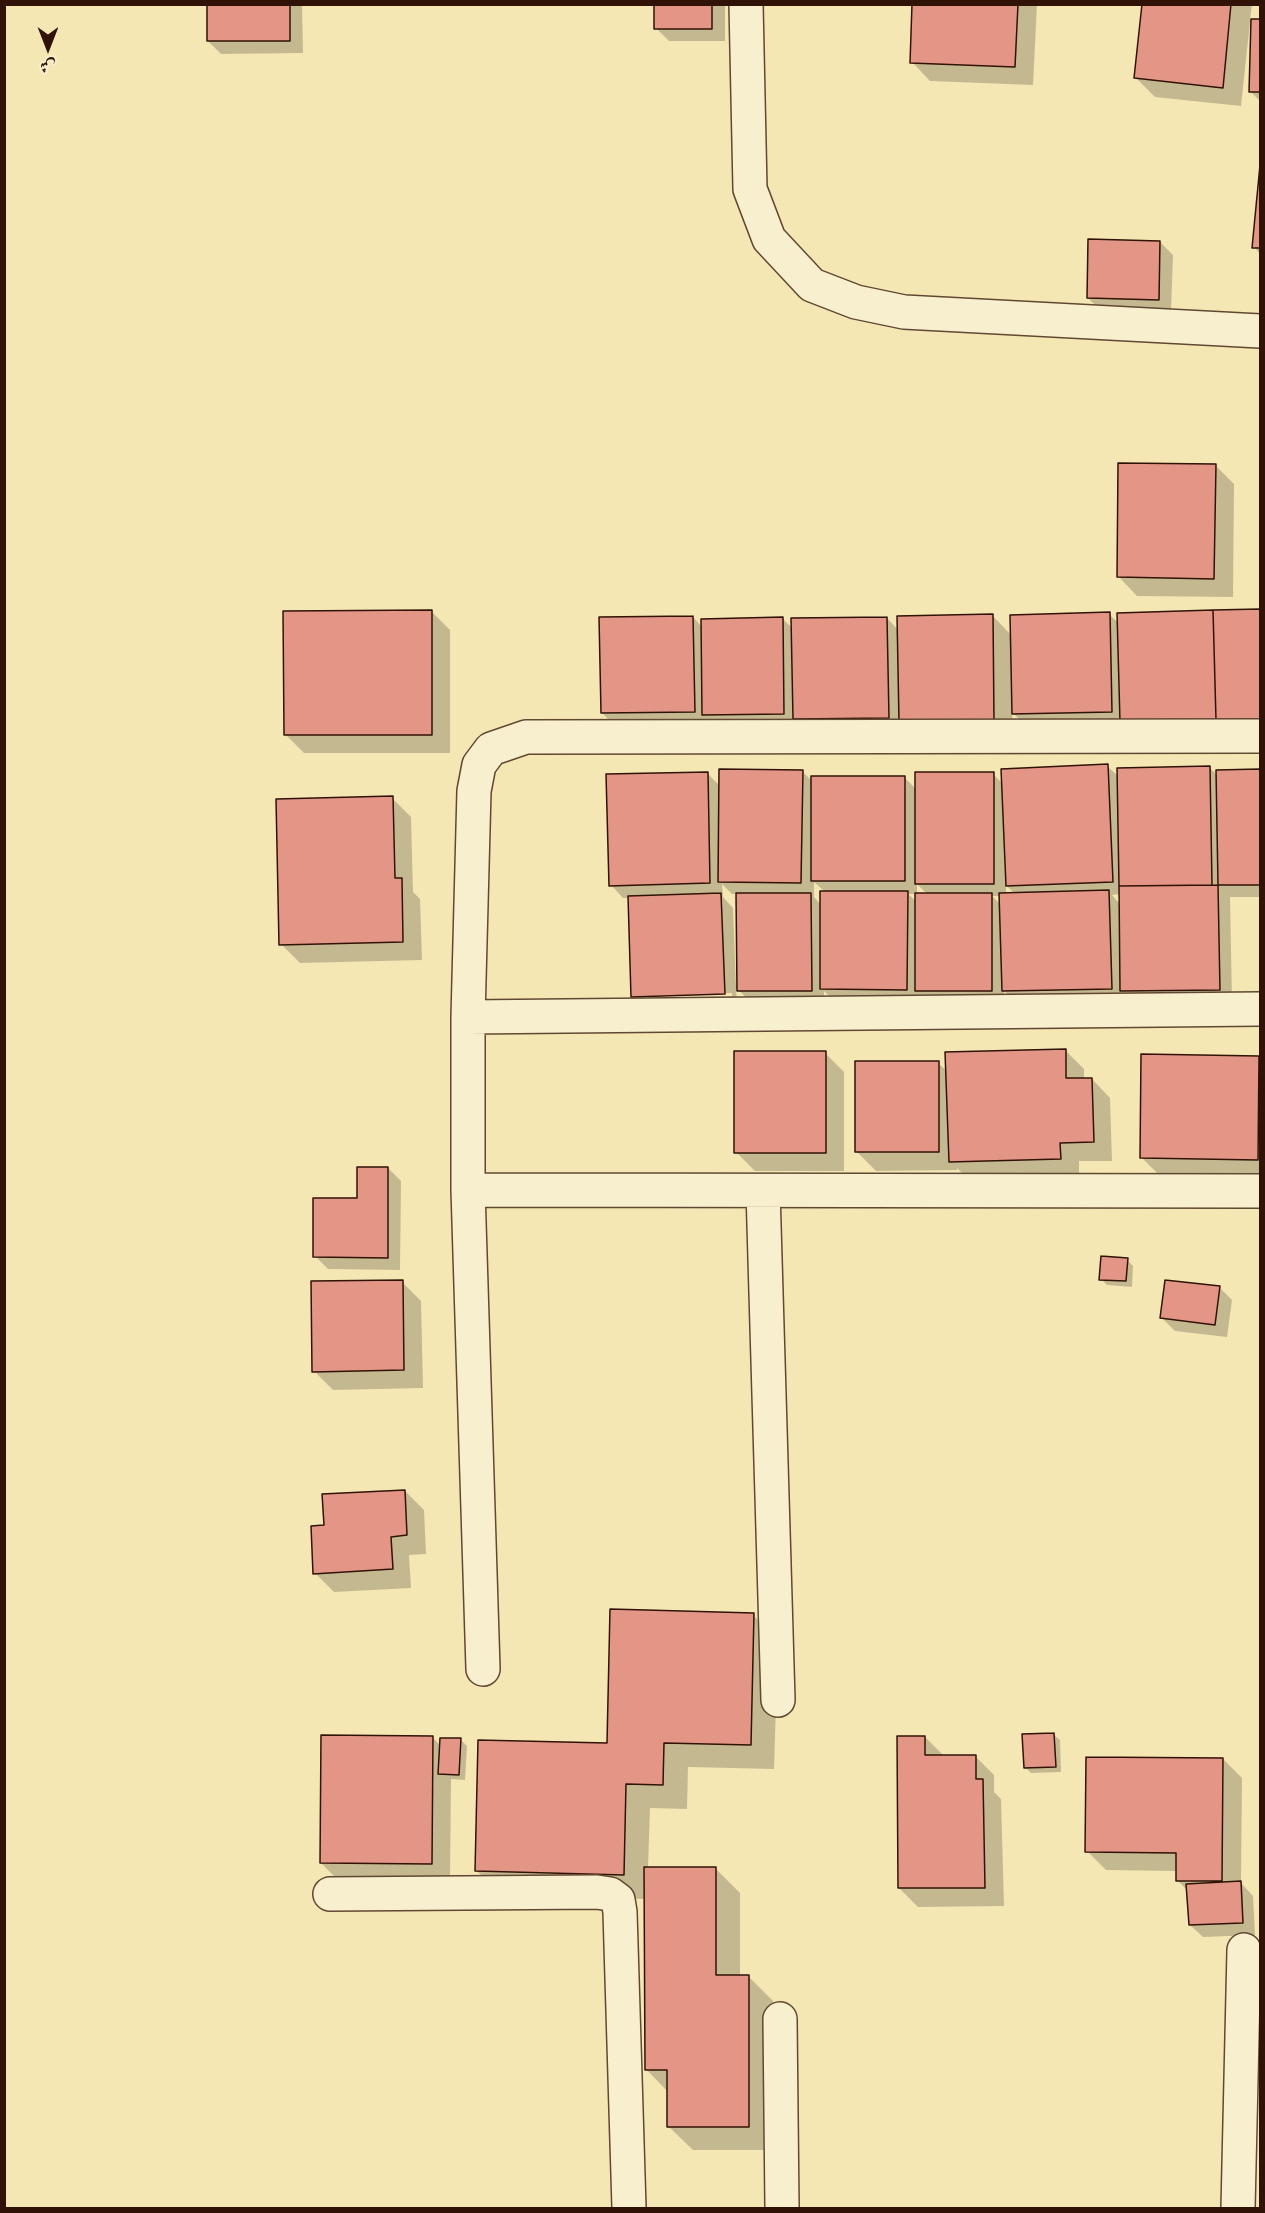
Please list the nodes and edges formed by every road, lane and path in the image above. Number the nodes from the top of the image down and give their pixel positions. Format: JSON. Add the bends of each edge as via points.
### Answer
{"nodes":[{"id":1,"x":746,"y":4,"type":"edge"},
{"id":2,"x":1260,"y":331,"type":"edge"},
{"id":3,"x":1260,"y":736,"type":"edge"},
{"id":4,"x":1260,"y":1009,"type":"edge"},
{"id":5,"x":468,"y":1017,"type":"junction"},
{"id":6,"x":468,"y":1190,"type":"junction"},
{"id":7,"x":763,"y":1191,"type":"junction"},
{"id":8,"x":1260,"y":1191,"type":"edge"},
{"id":9,"x":483,"y":1670,"type":"dead end"},
{"id":10,"x":778,"y":1700,"type":"dead end"},
{"id":11,"x":330,"y":1894,"type":"dead end"},
{"id":12,"x":1244,"y":1950,"type":"dead end"},
{"id":13,"x":780,"y":2019,"type":"dead end"},
{"id":14,"x":629,"y":2208,"type":"edge"},
{"id":15,"x":782,"y":2208,"type":"edge"},
{"id":16,"x":1238,"y":2208,"type":"edge"}],
"edges":[{"from":1,"to":2,"type":"street","via":[[750,189],[769,239],[812,285],[856,302],[904,312]]},
{"from":3,"to":5,"type":"street","via":[[526,737],[491,748],[480,765],[474,790]]},
{"from":4,"to":5,"type":"street"},
{"from":5,"to":6,"type":"street"},
{"from":6,"to":7,"type":"street"},
{"from":6,"to":9,"type":"street"},
{"from":7,"to":8,"type":"street"},
{"from":7,"to":10,"type":"street"},
{"from":11,"to":14,"type":"street","via":[[597,1892],[618,1900]]},
{"from":12,"to":16,"type":"street"},
{"from":13,"to":15,"type":"street"}]}
